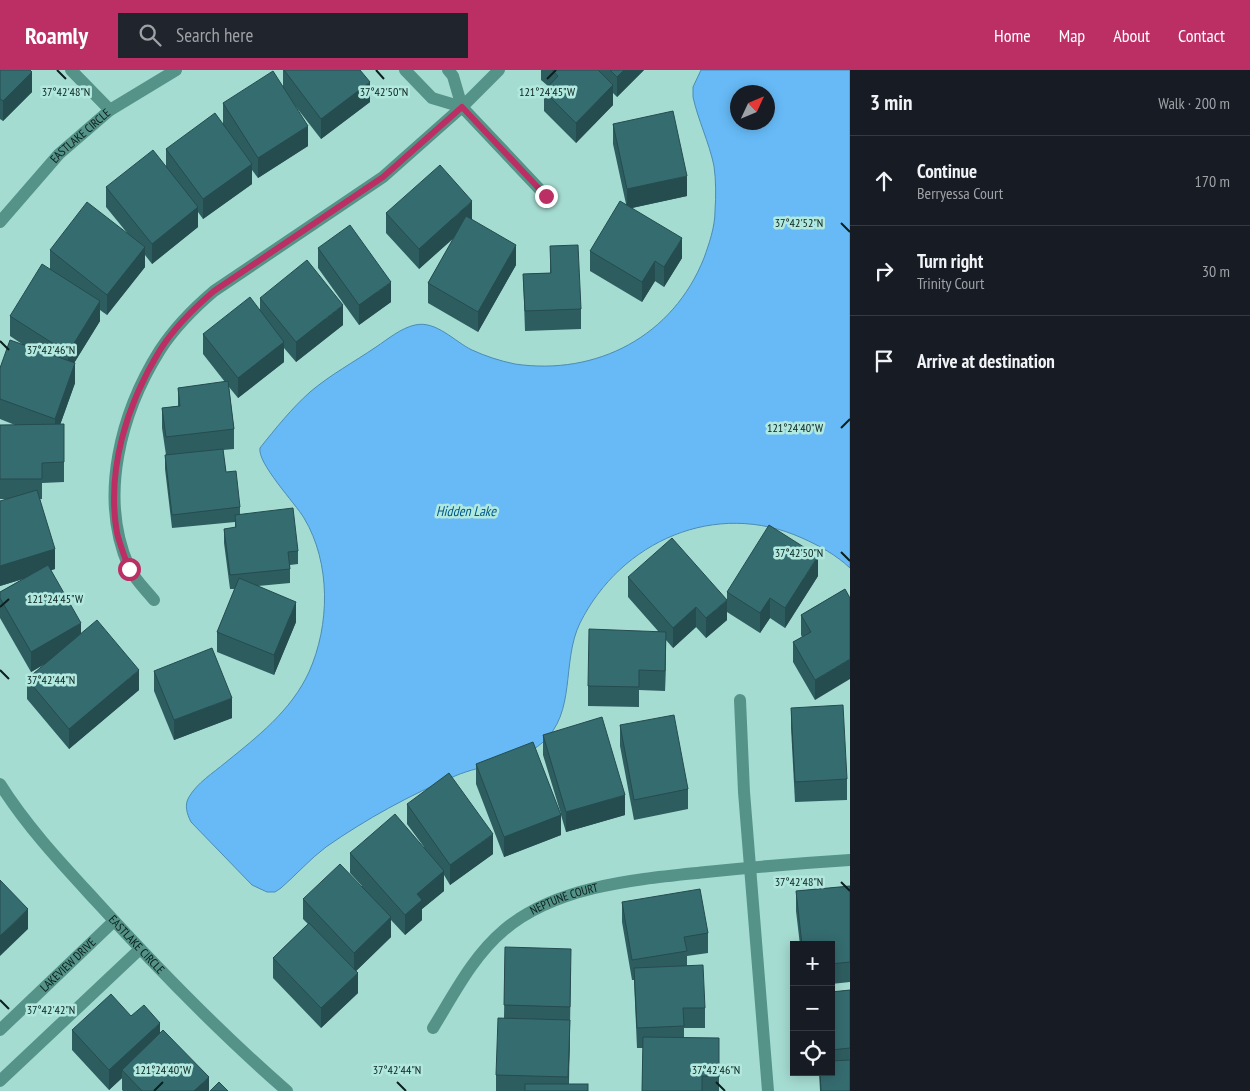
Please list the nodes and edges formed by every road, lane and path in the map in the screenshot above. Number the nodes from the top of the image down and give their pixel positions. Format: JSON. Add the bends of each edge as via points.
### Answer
{"nodes":[{"id":1,"x":71,"y":70,"type":"edge"},
{"id":2,"x":176,"y":70,"type":"edge"},
{"id":3,"x":405,"y":70,"type":"edge"},
{"id":4,"x":448,"y":70,"type":"edge"},
{"id":5,"x":499,"y":70,"type":"edge"},
{"id":6,"x":462,"y":107,"type":"junction"},
{"id":7,"x":110,"y":110,"type":"junction"},
{"id":8,"x":546,"y":196,"type":"dead end"},
{"id":9,"x":0,"y":222,"type":"edge"},
{"id":10,"x":154,"y":600,"type":"dead end"},
{"id":11,"x":740,"y":700,"type":"dead end"},
{"id":12,"x":0,"y":784,"type":"edge"},
{"id":13,"x":850,"y":860,"type":"edge"},
{"id":14,"x":751,"y":867,"type":"junction"},
{"id":15,"x":114,"y":921,"type":"junction"},
{"id":16,"x":140,"y":949,"type":"junction"},
{"id":17,"x":433,"y":1028,"type":"dead end"},
{"id":18,"x":0,"y":1030,"type":"edge"},
{"id":19,"x":0,"y":1081,"type":"edge"},
{"id":20,"x":287,"y":1091,"type":"edge"},
{"id":21,"x":768,"y":1091,"type":"edge"}],
"edges":[{"from":1,"to":7,"type":"street"},
{"from":2,"to":7,"type":"street","name":"EASTLAKE CIRCLE"},
{"from":3,"to":6,"type":"street","via":[[432,98]]},
{"from":4,"to":6,"type":"street","via":[[453,76]]},
{"from":5,"to":6,"type":"street"},
{"from":6,"to":8,"type":"street"},
{"from":6,"to":10,"type":"street","via":[[383,177],[214,291],[192,310],[161,349],[138,392],[119,448],[114,495],[117,534],[129,569]]},
{"from":7,"to":9,"type":"street","name":"EASTLAKE CIRCLE","via":[[60,154]]},
{"from":11,"to":14,"type":"street"},
{"from":12,"to":15,"type":"street","name":"EASTLAKE CIRCLE","via":[[59,860]]},
{"from":13,"to":14,"type":"street","name":"NEPTUNE COURT"},
{"from":14,"to":17,"type":"street","name":"NEPTUNE COURT","via":[[662,876],[588,889],[542,905],[504,929],[477,958]]},
{"from":14,"to":21,"type":"street"},
{"from":15,"to":16,"type":"street","name":"EASTLAKE CIRCLE"},
{"from":15,"to":18,"type":"street","name":"LAKEVIEW DRIVE"},
{"from":16,"to":19,"type":"street"},
{"from":16,"to":20,"type":"street","name":"EASTLAKE CIRCLE","via":[[237,1047]]}]}
